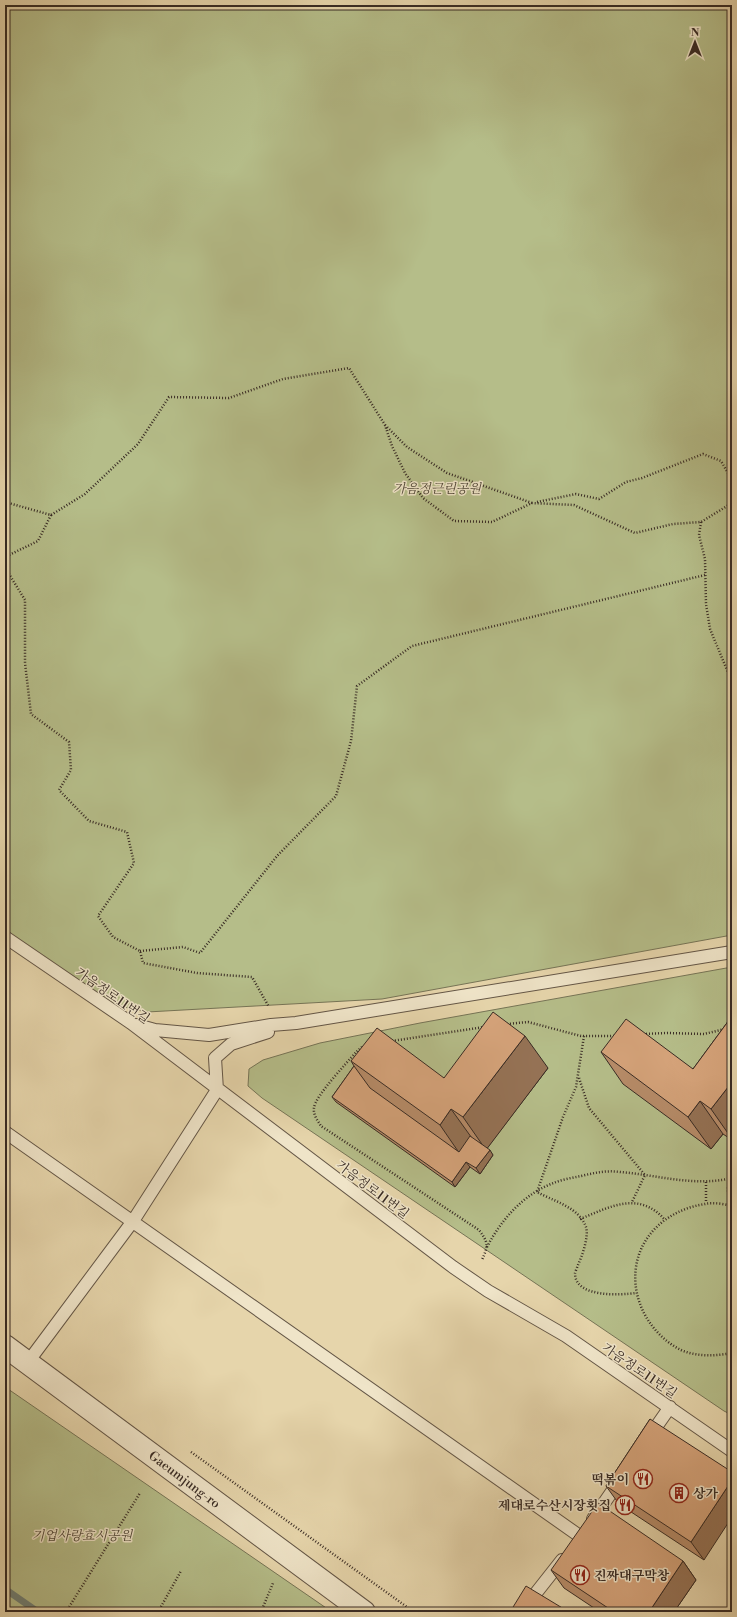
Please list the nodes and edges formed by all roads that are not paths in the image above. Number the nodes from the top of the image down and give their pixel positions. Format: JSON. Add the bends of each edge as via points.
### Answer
{"nodes":[{"id":1,"x":5,"y":937,"type":"edge"},
{"id":2,"x":732,"y":952,"type":"edge"},
{"id":3,"x":131,"y":1024,"type":"junction"},
{"id":4,"x":296,"y":1024,"type":"junction"},
{"id":5,"x":217,"y":1090,"type":"junction"},
{"id":6,"x":5,"y":1132,"type":"edge"},
{"id":7,"x":133,"y":1221,"type":"junction"},
{"id":8,"x":5,"y":1346,"type":"edge"},
{"id":9,"x":28,"y":1362,"type":"junction"},
{"id":10,"x":670,"y":1407,"type":"junction"},
{"id":11,"x":643,"y":1446,"type":"edge"},
{"id":12,"x":732,"y":1451,"type":"edge"},
{"id":13,"x":625,"y":1472,"type":"edge"},
{"id":14,"x":576,"y":1543,"type":"junction"},
{"id":15,"x":364,"y":1612,"type":"edge"},
{"id":16,"x":521,"y":1612,"type":"edge"}],
"edges":[{"from":1,"to":3,"type":"lane","name":"가음정로11번길"},
{"from":2,"to":4,"type":"lane"},
{"from":3,"to":4,"type":"lane","via":[[155,1030],[209,1035]]},
{"from":3,"to":5,"type":"lane","name":"가음정로11번길"},
{"from":4,"to":5,"type":"lane","via":[[230,1044],[215,1058]]},
{"from":5,"to":7,"type":"lane"},
{"from":5,"to":10,"type":"lane","name":"가음정로11번길","via":[[453,1267],[488,1291],[566,1336]]},
{"from":6,"to":7,"type":"lane"},
{"from":7,"to":9,"type":"lane"},
{"from":7,"to":14,"type":"lane"},
{"from":8,"to":9,"type":"street","name":"Gaeumjung-ro"},
{"from":9,"to":15,"type":"street","name":"Gaeumjung-ro"},
{"from":10,"to":11,"type":"lane"},
{"from":10,"to":12,"type":"lane","name":"가음정로11번길"},
{"from":13,"to":14,"type":"lane"},
{"from":14,"to":16,"type":"lane"}]}
